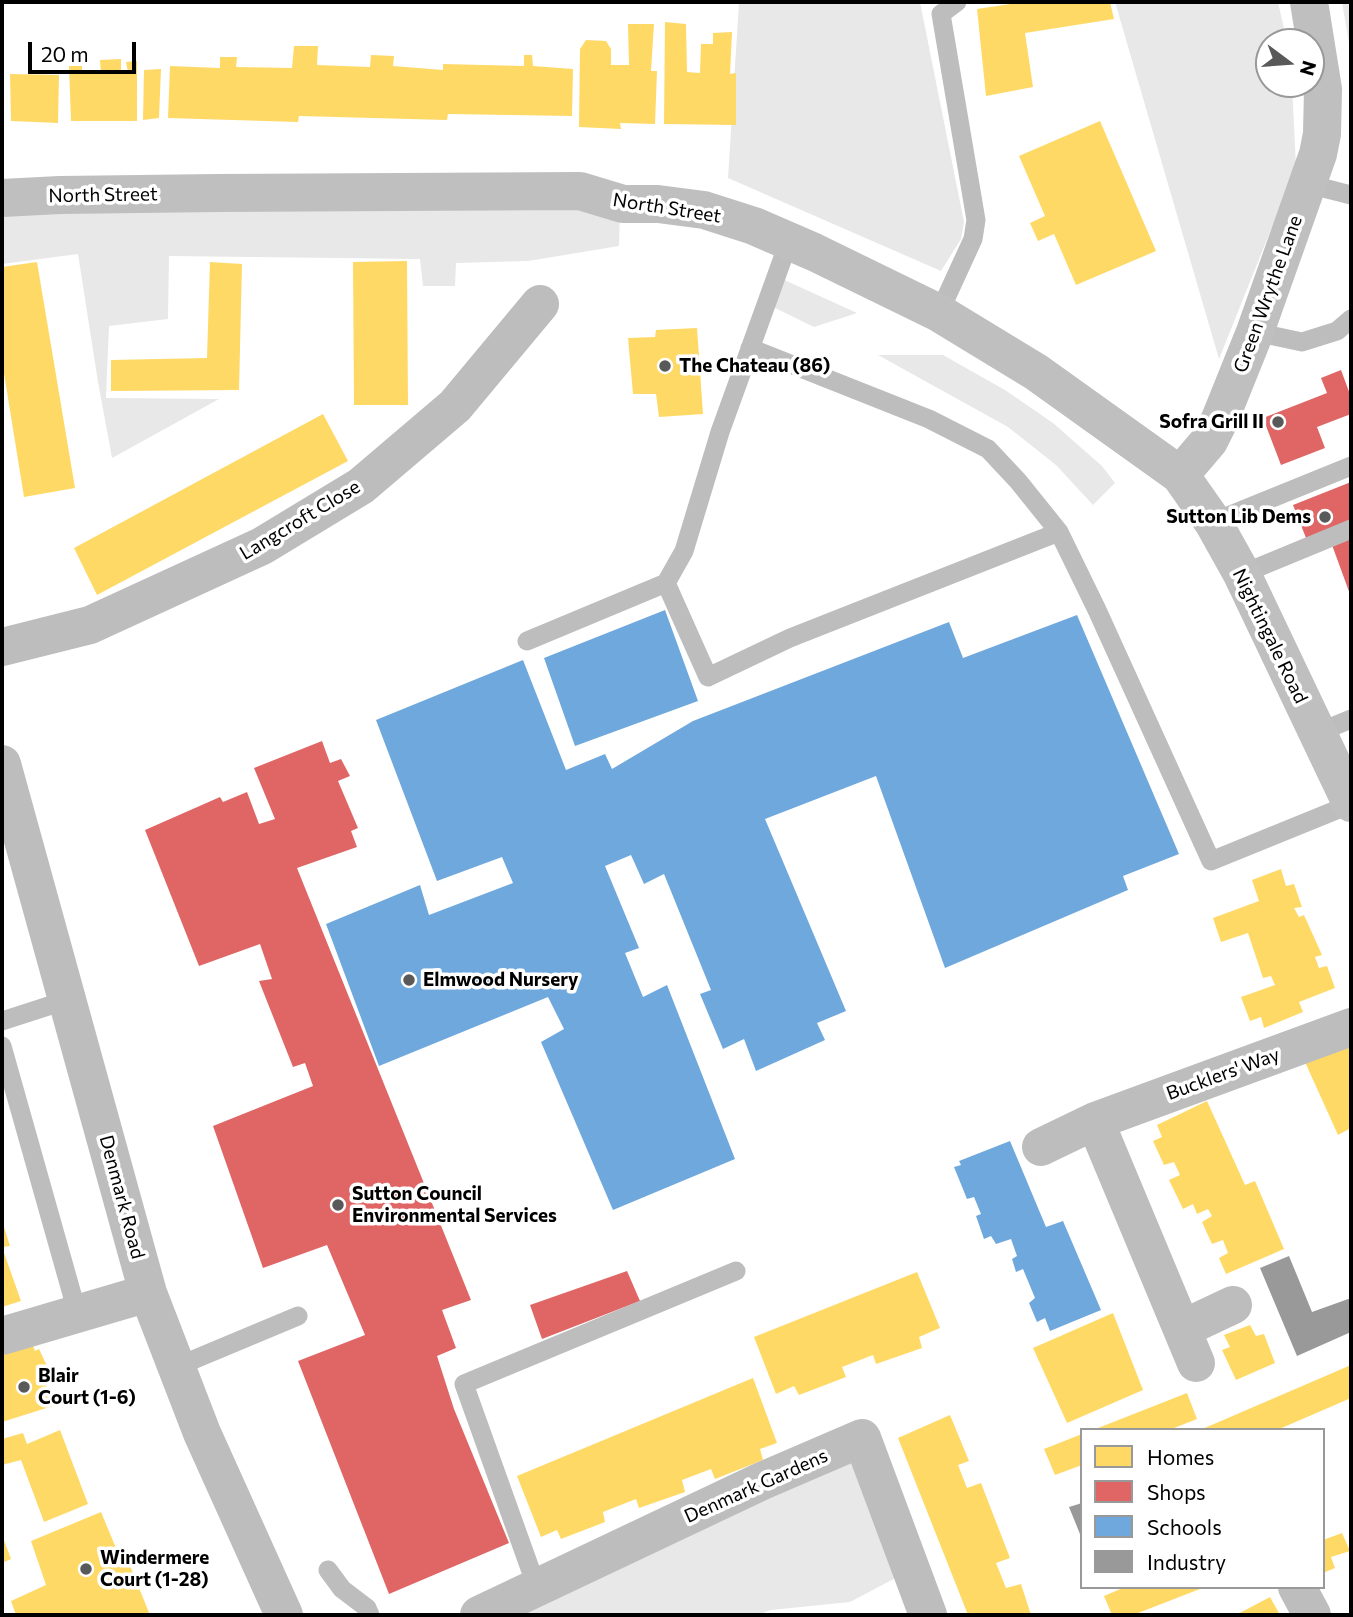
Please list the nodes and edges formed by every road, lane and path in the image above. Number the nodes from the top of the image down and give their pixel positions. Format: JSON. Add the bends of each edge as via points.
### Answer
{"nodes":[{"id":1,"x":957,"y":2,"type":"edge"},
{"id":2,"x":1309,"y":2,"type":"edge"},
{"id":3,"x":1337,"y":125,"type":"edge"},
{"id":4,"x":1308,"y":184,"type":"junction"},
{"id":5,"x":1351,"y":195,"type":"edge"},
{"id":6,"x":2,"y":198,"type":"edge"},
{"id":7,"x":789,"y":241,"type":"junction"},
{"id":8,"x":541,"y":304,"type":"dead end"},
{"id":9,"x":939,"y":313,"type":"junction"},
{"id":10,"x":1351,"y":319,"type":"edge"},
{"id":11,"x":1255,"y":332,"type":"junction"},
{"id":12,"x":750,"y":348,"type":"junction"},
{"id":13,"x":1351,"y":466,"type":"edge"},
{"id":14,"x":1180,"y":475,"type":"junction"},
{"id":15,"x":1213,"y":522,"type":"junction"},
{"id":16,"x":1351,"y":529,"type":"edge"},
{"id":17,"x":1059,"y":532,"type":"junction"},
{"id":18,"x":1242,"y":575,"type":"junction"},
{"id":19,"x":666,"y":583,"type":"junction"},
{"id":20,"x":527,"y":641,"type":"dead end"},
{"id":21,"x":2,"y":647,"type":"edge"},
{"id":22,"x":1334,"y":726,"type":"edge"},
{"id":23,"x":2,"y":764,"type":"edge"},
{"id":24,"x":1351,"y":803,"type":"edge"},
{"id":25,"x":67,"y":1000,"type":"junction"},
{"id":26,"x":2,"y":1021,"type":"edge"},
{"id":27,"x":1351,"y":1027,"type":"edge"},
{"id":28,"x":2,"y":1046,"type":"edge"},
{"id":29,"x":1095,"y":1121,"type":"junction"},
{"id":30,"x":1041,"y":1147,"type":"dead end"},
{"id":31,"x":736,"y":1271,"type":"dead end"},
{"id":32,"x":148,"y":1293,"type":"junction"},
{"id":33,"x":1233,"y":1305,"type":"dead end"},
{"id":34,"x":78,"y":1312,"type":"junction"},
{"id":35,"x":298,"y":1316,"type":"dead end"},
{"id":36,"x":1182,"y":1329,"type":"junction"},
{"id":37,"x":2,"y":1336,"type":"edge"},
{"id":38,"x":1196,"y":1363,"type":"dead end"},
{"id":39,"x":176,"y":1367,"type":"junction"},
{"id":40,"x":328,"y":1570,"type":"dead end"},
{"id":41,"x":537,"y":1588,"type":"junction"},
{"id":42,"x":1298,"y":1589,"type":"edge"},
{"id":43,"x":284,"y":1615,"type":"edge"},
{"id":44,"x":370,"y":1615,"type":"edge"},
{"id":45,"x":479,"y":1615,"type":"edge"},
{"id":46,"x":928,"y":1615,"type":"edge"},
{"id":47,"x":1312,"y":1615,"type":"edge"}],
"edges":[{"from":1,"to":9,"type":"lane","via":[[941,14],[976,220],[973,239]]},
{"from":2,"to":3,"type":"main road","name":"Green Wrythe Lane","via":[[1323,89]]},
{"from":3,"to":4,"type":"main road","name":"Green Wrythe Lane"},
{"from":4,"to":5,"type":"lane"},
{"from":4,"to":11,"type":"main road","name":"Green Wrythe Lane"},
{"from":6,"to":7,"type":"main road","name":"North Street","via":[[580,191],[623,204],[704,210]]},
{"from":7,"to":9,"type":"main road","name":"North Street"},
{"from":7,"to":12,"type":"lane"},
{"from":8,"to":21,"type":"street","name":"Langcroft Close","via":[[455,406],[361,486],[262,546],[90,625]]},
{"from":9,"to":14,"type":"main road","name":"North Street","via":[[1036,372]]},
{"from":10,"to":11,"type":"lane","via":[[1337,331],[1302,342]]},
{"from":11,"to":14,"type":"main road","name":"Green Wrythe Lane","via":[[1209,440]]},
{"from":12,"to":17,"type":"lane","via":[[929,419],[988,449]]},
{"from":12,"to":19,"type":"lane","via":[[684,551]]},
{"from":13,"to":15,"type":"lane"},
{"from":14,"to":15,"type":"main road","name":"Nightingale Road"},
{"from":15,"to":18,"type":"main road","name":"Nightingale Road"},
{"from":16,"to":18,"type":"lane"},
{"from":17,"to":19,"type":"lane","via":[[790,638],[708,677]]},
{"from":17,"to":24,"type":"lane","via":[[1211,861]]},
{"from":18,"to":22,"type":"main road","name":"Nightingale Road"},
{"from":19,"to":20,"type":"lane"},
{"from":22,"to":24,"type":"main road","name":"Nightingale Road"},
{"from":23,"to":25,"type":"street","name":"Denmark Road"},
{"from":25,"to":26,"type":"lane"},
{"from":25,"to":32,"type":"street","name":"Denmark Road"},
{"from":27,"to":29,"type":"street","name":"Bucklers' Way"},
{"from":28,"to":34,"type":"lane"},
{"from":29,"to":30,"type":"street","name":"Bucklers' Way"},
{"from":29,"to":36,"type":"street"},
{"from":31,"to":41,"type":"lane","via":[[464,1384]]},
{"from":32,"to":34,"type":"street"},
{"from":32,"to":39,"type":"street","name":"Denmark Road"},
{"from":33,"to":36,"type":"street"},
{"from":34,"to":37,"type":"street"},
{"from":35,"to":39,"type":"lane"},
{"from":36,"to":38,"type":"street"},
{"from":39,"to":43,"type":"street","name":"Denmark Road"},
{"from":40,"to":44,"type":"lane"},
{"from":41,"to":45,"type":"street","name":"Denmark Gardens"},
{"from":41,"to":46,"type":"street","name":"Denmark Gardens","via":[[862,1438]]},
{"from":42,"to":47,"type":"street"}]}
